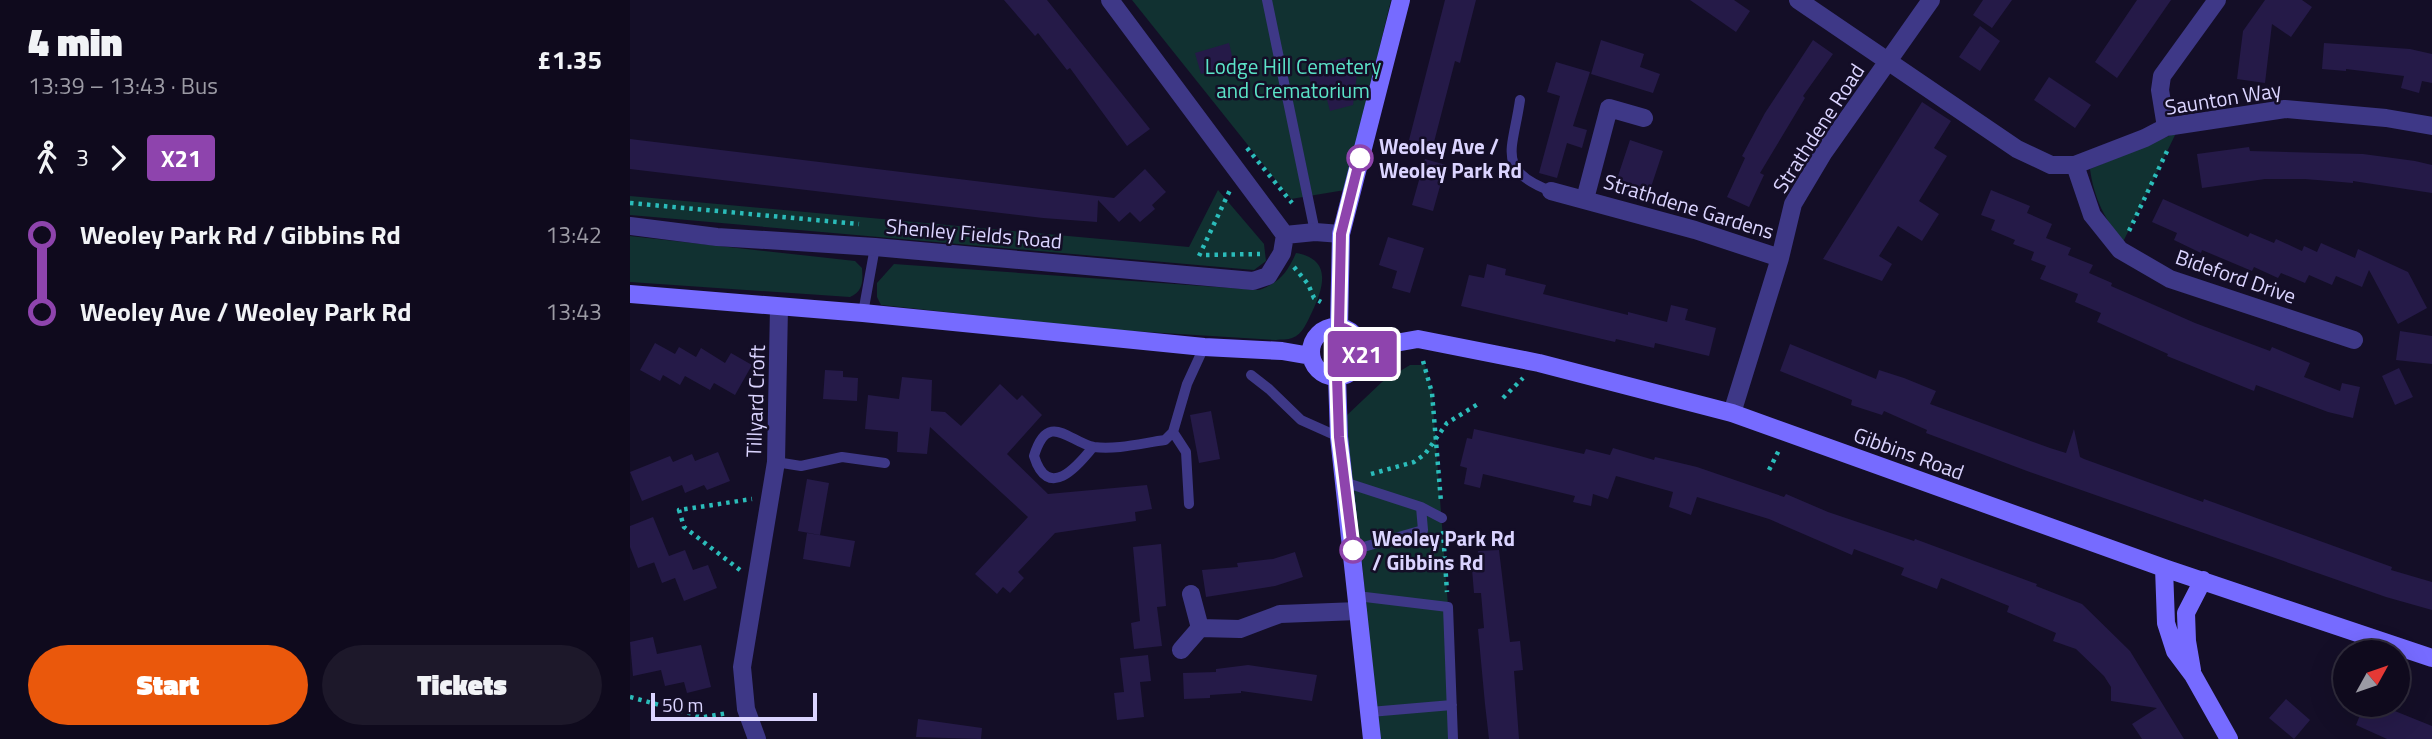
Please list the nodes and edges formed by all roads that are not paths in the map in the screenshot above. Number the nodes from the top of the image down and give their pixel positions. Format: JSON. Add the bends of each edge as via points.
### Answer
{"nodes":[{"id":1,"x":1110,"y":0,"type":"edge"},
{"id":2,"x":1267,"y":0,"type":"edge"},
{"id":3,"x":1401,"y":0,"type":"edge"},
{"id":4,"x":1798,"y":0,"type":"edge"},
{"id":5,"x":1931,"y":0,"type":"edge"},
{"id":6,"x":2217,"y":0,"type":"edge"},
{"id":7,"x":1889,"y":61,"type":"junction"},
{"id":8,"x":1520,"y":100,"type":"dead end"},
{"id":9,"x":1644,"y":118,"type":"dead end"},
{"id":10,"x":2173,"y":126,"type":"junction"},
{"id":11,"x":2432,"y":126,"type":"edge"},
{"id":12,"x":2075,"y":165,"type":"junction"},
{"id":13,"x":1550,"y":191,"type":"joint"},
{"id":14,"x":1585,"y":199,"type":"junction"},
{"id":15,"x":630,"y":226,"type":"edge"},
{"id":16,"x":1315,"y":232,"type":"junction"},
{"id":17,"x":1285,"y":234,"type":"junction"},
{"id":18,"x":1341,"y":234,"type":"junction"},
{"id":19,"x":874,"y":247,"type":"junction"},
{"id":20,"x":1780,"y":258,"type":"junction"},
{"id":21,"x":630,"y":294,"type":"edge"},
{"id":22,"x":779,"y":307,"type":"junction"},
{"id":23,"x":863,"y":313,"type":"junction"},
{"id":24,"x":1339,"y":327,"type":"junction"},
{"id":25,"x":2354,"y":340,"type":"dead end"},
{"id":26,"x":1204,"y":347,"type":"junction"},
{"id":27,"x":1362,"y":352,"type":"junction"},
{"id":28,"x":1311,"y":356,"type":"junction"},
{"id":29,"x":1251,"y":375,"type":"dead end"},
{"id":30,"x":1337,"y":377,"type":"junction"},
{"id":31,"x":1732,"y":413,"type":"junction"},
{"id":32,"x":1173,"y":432,"type":"junction"},
{"id":33,"x":1339,"y":437,"type":"junction"},
{"id":34,"x":1093,"y":447,"type":"junction"},
{"id":35,"x":776,"y":462,"type":"junction"},
{"id":36,"x":885,"y":463,"type":"dead end"},
{"id":37,"x":1344,"y":482,"type":"junction"},
{"id":38,"x":1189,"y":504,"type":"dead end"},
{"id":39,"x":1420,"y":507,"type":"junction"},
{"id":40,"x":1442,"y":519,"type":"road end"},
{"id":41,"x":1353,"y":550,"type":"junction"},
{"id":42,"x":2164,"y":568,"type":"junction"},
{"id":43,"x":2203,"y":580,"type":"junction"},
{"id":44,"x":1191,"y":594,"type":"dead end"},
{"id":45,"x":1358,"y":604,"type":"junction"},
{"id":46,"x":1200,"y":628,"type":"junction"},
{"id":47,"x":1181,"y":650,"type":"dead end"},
{"id":48,"x":2432,"y":657,"type":"edge"},
{"id":49,"x":2193,"y":675,"type":"junction"},
{"id":50,"x":1452,"y":705,"type":"junction"},
{"id":51,"x":1370,"y":712,"type":"junction"},
{"id":52,"x":757,"y":739,"type":"edge"},
{"id":53,"x":1373,"y":739,"type":"edge"},
{"id":54,"x":1453,"y":739,"type":"edge"},
{"id":55,"x":2230,"y":739,"type":"edge"}],
"edges":[{"from":1,"to":17,"type":"street"},
{"from":2,"to":16,"type":"lane"},
{"from":3,"to":18,"type":"street"},
{"from":4,"to":7,"type":"street","name":"Saunton Way"},
{"from":5,"to":7,"type":"street","name":"Strathdene Road"},
{"from":6,"to":10,"type":"street","via":[[2162,76],[2160,90]]},
{"from":7,"to":12,"type":"street","name":"Saunton Way","via":[[2017,149],[2051,165]]},
{"from":7,"to":20,"type":"street","name":"Strathdene Road","via":[[1793,204]]},
{"from":8,"to":13,"type":"lane","via":[[1511,158],[1515,171],[1528,183]]},
{"from":9,"to":14,"type":"street","name":"Strathdene Gardens","via":[[1609,108]]},
{"from":10,"to":11,"type":"street","name":"Saunton Way","via":[[2285,109]]},
{"from":10,"to":12,"type":"street","name":"Saunton Way"},
{"from":12,"to":25,"type":"street","name":"Bideford Drive","via":[[2092,215],[2120,250],[2170,279]]},
{"from":13,"to":14,"type":"street","name":"Strathdene Gardens"},
{"from":14,"to":20,"type":"street","name":"Strathdene Gardens"},
{"from":15,"to":19,"type":"street","name":"Shenley Fields Road"},
{"from":16,"to":17,"type":"street"},
{"from":16,"to":18,"type":"street"},
{"from":17,"to":19,"type":"street","name":"Shenley Fields Road","via":[[1282,253],[1268,276],[1253,281]]},
{"from":18,"to":24,"type":"street"},
{"from":19,"to":23,"type":"lane"},
{"from":20,"to":31,"type":"street","name":"Strathdene Road"},
{"from":21,"to":22,"type":"street"},
{"from":22,"to":23,"type":"street"},
{"from":22,"to":35,"type":"street","name":"Tillyard Croft"},
{"from":23,"to":26,"type":"street"},
{"from":24,"to":27,"type":"street","via":[[1358,338]]},
{"from":24,"to":28,"type":"street","via":[[1318,334]]},
{"from":26,"to":28,"type":"street"},
{"from":26,"to":32,"type":"lane"},
{"from":27,"to":30,"type":"street","via":[[1352,372]]},
{"from":27,"to":31,"type":"street","name":"Gibbins Road","via":[[1418,339],[1539,363]]},
{"from":28,"to":30,"type":"street","via":[[1318,369]]},
{"from":29,"to":33,"type":"lane","via":[[1301,421]]},
{"from":30,"to":33,"type":"street"},
{"from":31,"to":42,"type":"street","name":"Gibbins Road"},
{"from":32,"to":34,"type":"lane","via":[[1165,440]]},
{"from":32,"to":38,"type":"lane","via":[[1186,452]]},
{"from":33,"to":37,"type":"street"},
{"from":34,"to":34,"type":"lane","via":[[1066,433],[1052,432],[1044,436],[1034,456],[1045,474],[1063,477]]},
{"from":35,"to":36,"type":"lane","via":[[802,466],[842,457]]},
{"from":35,"to":52,"type":"street","name":"Tillyard Croft","via":[[742,667],[746,709]]},
{"from":37,"to":39,"type":"lane"},
{"from":37,"to":41,"type":"street"},
{"from":39,"to":40,"type":"lane"},
{"from":39,"to":41,"type":"lane","via":[[1423,530]]},
{"from":41,"to":45,"type":"street"},
{"from":42,"to":43,"type":"street","name":"Gibbins Road"},
{"from":42,"to":49,"type":"street","via":[[2166,623],[2175,651]]},
{"from":43,"to":48,"type":"street","name":"Gibbins Road"},
{"from":43,"to":49,"type":"street","via":[[2186,612]]},
{"from":44,"to":46,"type":"street"},
{"from":45,"to":46,"type":"street","via":[[1280,614],[1240,629]]},
{"from":45,"to":50,"type":"lane","via":[[1448,607]]},
{"from":45,"to":51,"type":"street"},
{"from":46,"to":47,"type":"street"},
{"from":49,"to":55,"type":"street"},
{"from":50,"to":51,"type":"lane"},
{"from":50,"to":54,"type":"lane"},
{"from":51,"to":53,"type":"street"}]}
